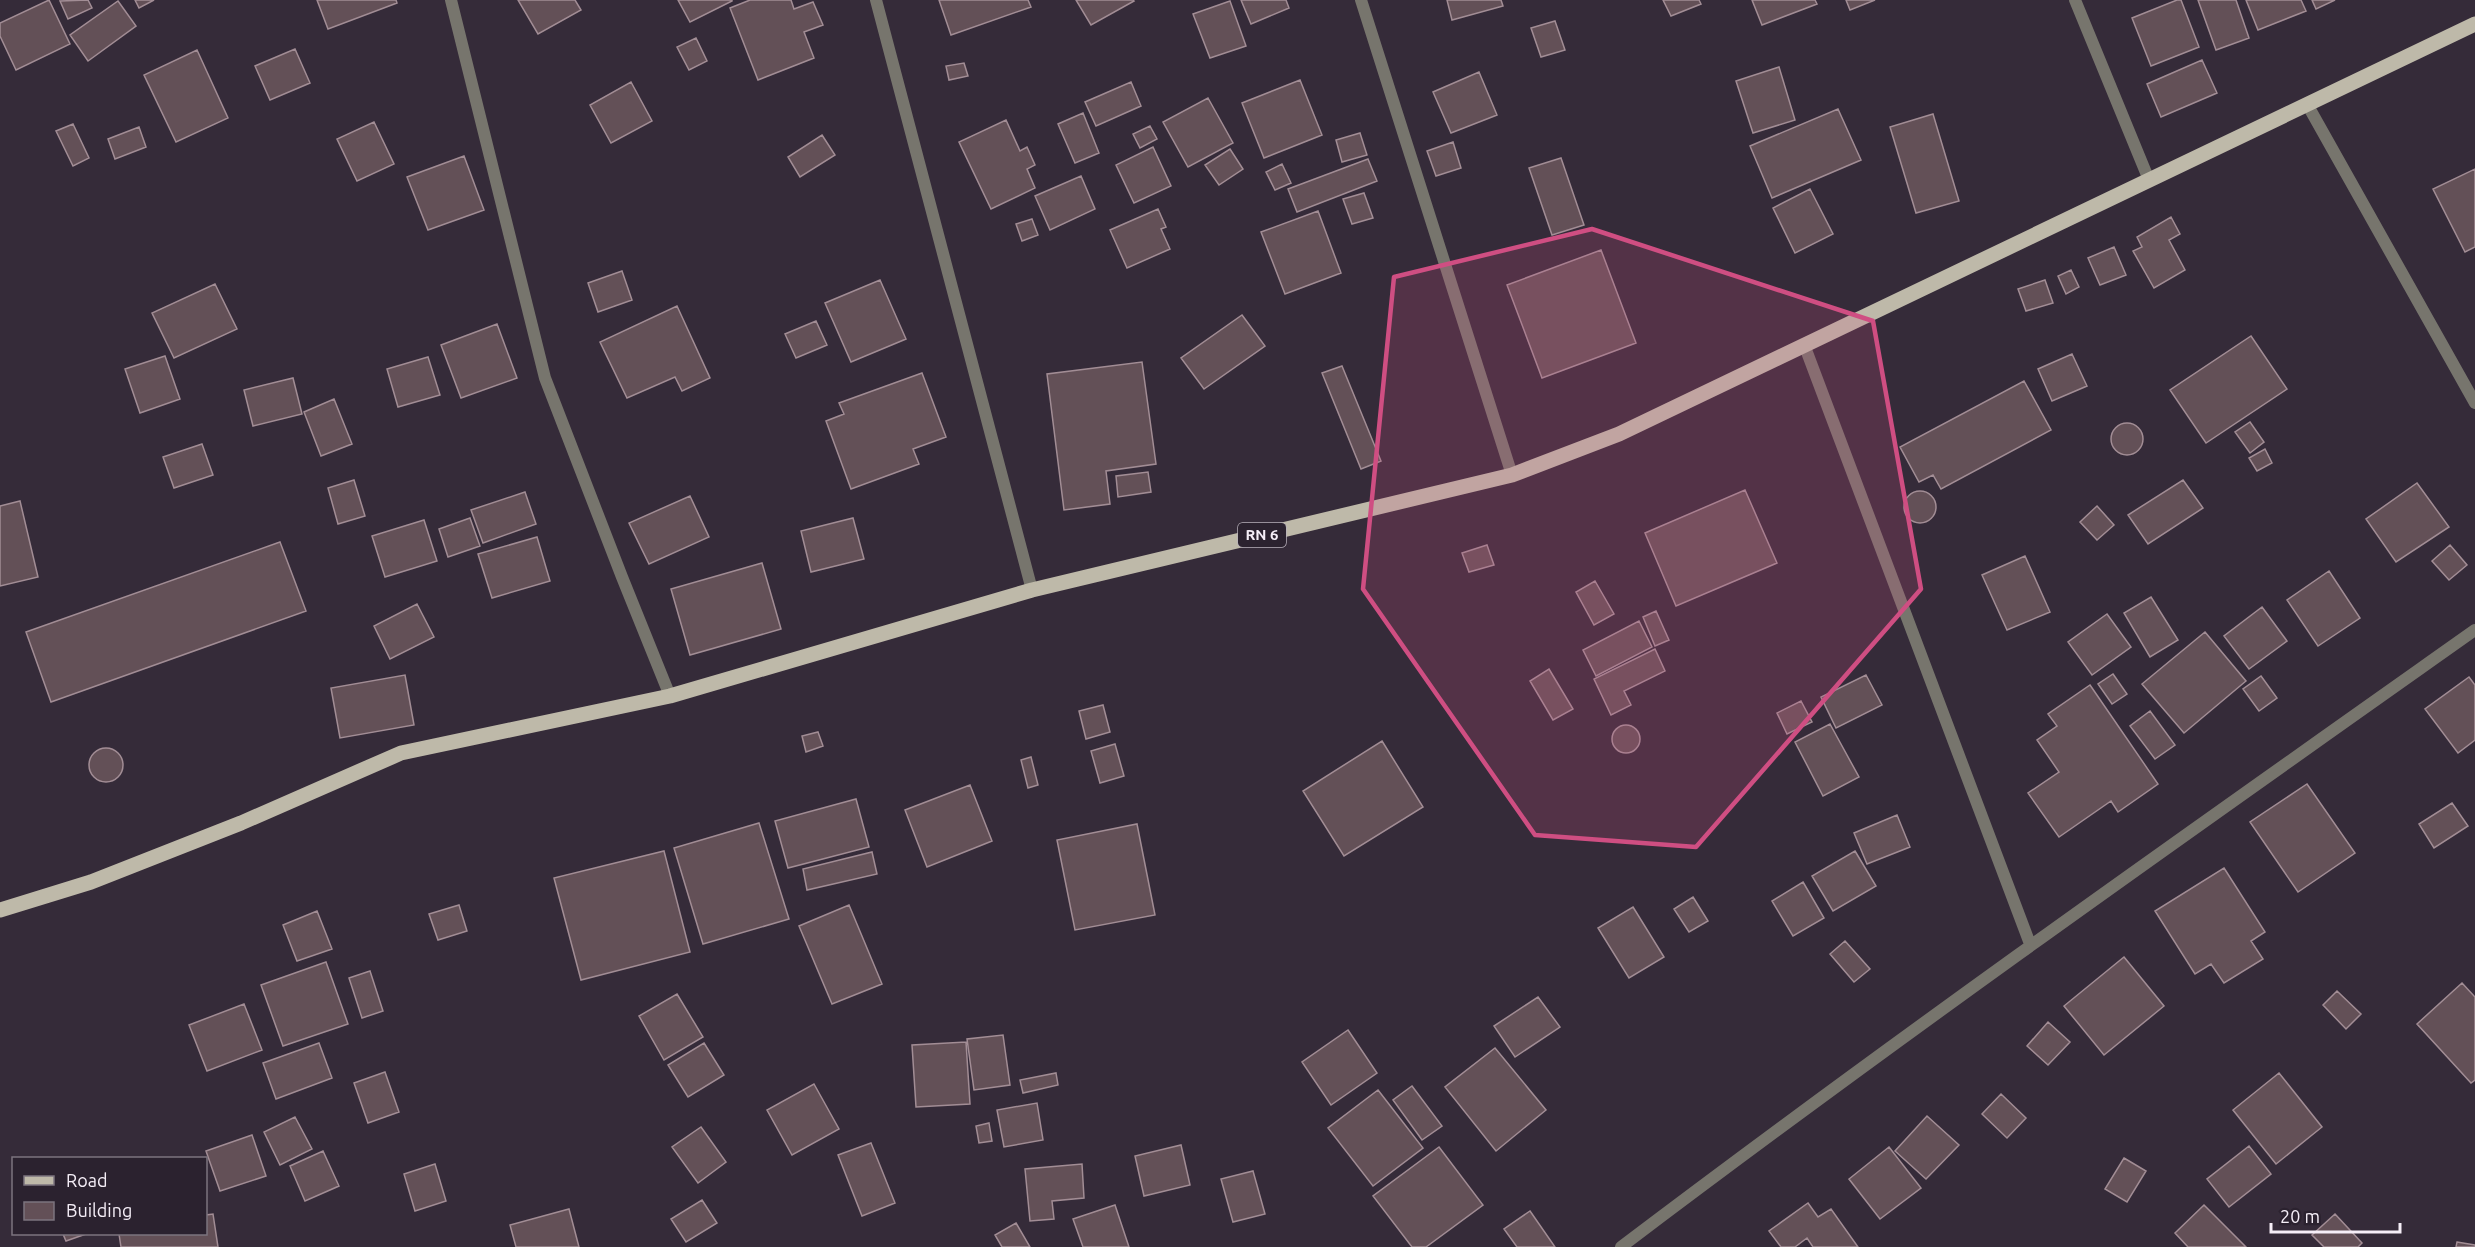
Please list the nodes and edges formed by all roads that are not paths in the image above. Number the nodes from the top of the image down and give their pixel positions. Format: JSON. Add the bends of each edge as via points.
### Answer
{"nodes":[{"id":1,"x":451,"y":0,"type":"edge"},
{"id":2,"x":876,"y":0,"type":"edge"},
{"id":3,"x":1361,"y":0,"type":"edge"},
{"id":4,"x":2075,"y":0,"type":"edge"},
{"id":5,"x":2475,"y":24,"type":"edge"},
{"id":6,"x":2307,"y":104,"type":"junction"},
{"id":7,"x":2149,"y":180,"type":"junction"},
{"id":8,"x":1804,"y":346,"type":"junction"},
{"id":9,"x":2475,"y":403,"type":"edge"},
{"id":10,"x":1512,"y":475,"type":"junction"},
{"id":11,"x":1032,"y":590,"type":"junction"},
{"id":12,"x":2475,"y":630,"type":"edge"},
{"id":13,"x":670,"y":696,"type":"junction"},
{"id":14,"x":0,"y":910,"type":"edge"},
{"id":15,"x":2030,"y":944,"type":"junction"},
{"id":16,"x":1620,"y":1247,"type":"edge"}],
"edges":[{"from":1,"to":13,"type":"street","via":[[545,378]]},
{"from":2,"to":11,"type":"street"},
{"from":3,"to":10,"type":"street"},
{"from":4,"to":7,"type":"street"},
{"from":5,"to":6,"type":"main road","number":"RN 6"},
{"from":6,"to":7,"type":"main road","number":"RN 6"},
{"from":6,"to":9,"type":"street"},
{"from":7,"to":8,"type":"main road","number":"RN 6"},
{"from":8,"to":10,"type":"main road","number":"RN 6","via":[[1619,434]]},
{"from":8,"to":15,"type":"street"},
{"from":10,"to":11,"type":"main road","number":"RN 6"},
{"from":11,"to":13,"type":"main road","number":"RN 6"},
{"from":12,"to":15,"type":"street"},
{"from":13,"to":14,"type":"main road","number":"RN 6","via":[[401,753],[209,836],[91,882]]},
{"from":15,"to":16,"type":"street"}]}
